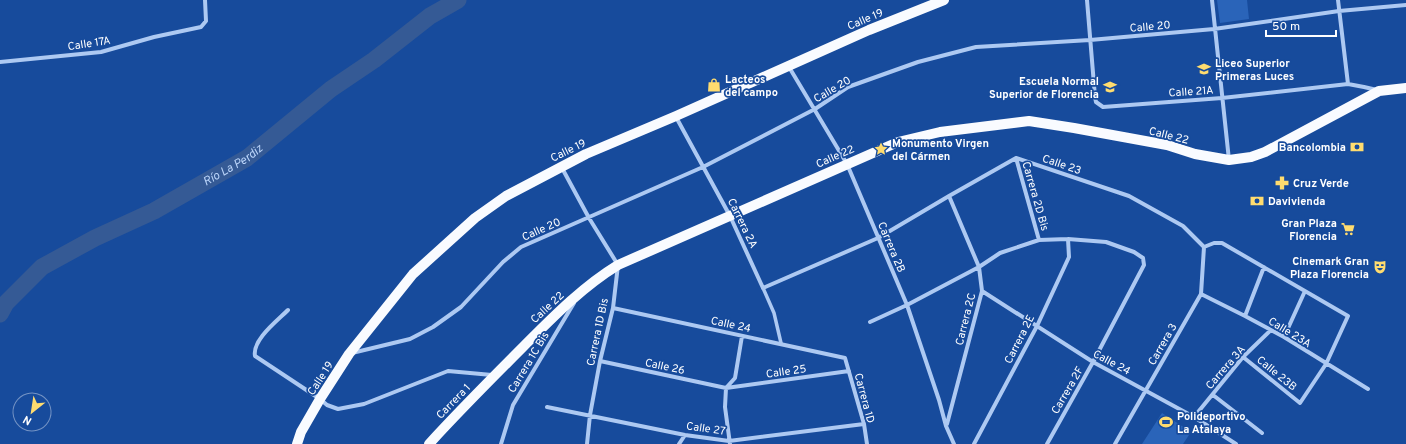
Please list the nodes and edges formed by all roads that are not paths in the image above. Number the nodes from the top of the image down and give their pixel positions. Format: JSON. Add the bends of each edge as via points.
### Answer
{"nodes":[{"id":1,"x":205,"y":0,"type":"edge"},
{"id":2,"x":944,"y":0,"type":"edge"},
{"id":3,"x":1087,"y":0,"type":"edge"},
{"id":4,"x":1212,"y":0,"type":"edge"},
{"id":5,"x":1338,"y":0,"type":"edge"},
{"id":6,"x":1406,"y":5,"type":"edge"},
{"id":7,"x":1339,"y":11,"type":"junction"},
{"id":8,"x":1214,"y":29,"type":"junction"},
{"id":9,"x":1090,"y":40,"type":"junction"},
{"id":10,"x":0,"y":62,"type":"edge"},
{"id":11,"x":789,"y":67,"type":"junction"},
{"id":12,"x":1348,"y":84,"type":"junction"},
{"id":13,"x":1406,"y":88,"type":"edge"},
{"id":14,"x":1379,"y":91,"type":"junction"},
{"id":15,"x":1222,"y":98,"type":"junction"},
{"id":16,"x":815,"y":109,"type":"junction"},
{"id":17,"x":676,"y":116,"type":"junction"},
{"id":18,"x":1016,"y":158,"type":"junction"},
{"id":19,"x":1229,"y":160,"type":"junction"},
{"id":20,"x":847,"y":164,"type":"junction"},
{"id":21,"x":561,"y":167,"type":"junction"},
{"id":22,"x":703,"y":167,"type":"junction"},
{"id":23,"x":949,"y":196,"type":"junction"},
{"id":24,"x":730,"y":216,"type":"junction"},
{"id":25,"x":589,"y":218,"type":"junction"},
{"id":26,"x":878,"y":238,"type":"junction"},
{"id":27,"x":1068,"y":239,"type":"junction"},
{"id":28,"x":1039,"y":240,"type":"junction"},
{"id":29,"x":1204,"y":247,"type":"junction"},
{"id":30,"x":618,"y":265,"type":"junction"},
{"id":31,"x":979,"y":267,"type":"junction"},
{"id":32,"x":1264,"y":267,"type":"junction"},
{"id":33,"x":763,"y":288,"type":"junction"},
{"id":34,"x":982,"y":291,"type":"junction"},
{"id":35,"x":1305,"y":291,"type":"junction"},
{"id":36,"x":580,"y":294,"type":"junction"},
{"id":37,"x":1200,"y":294,"type":"junction"},
{"id":38,"x":907,"y":305,"type":"junction"},
{"id":39,"x":613,"y":308,"type":"junction"},
{"id":40,"x":288,"y":310,"type":"dead end"},
{"id":41,"x":1245,"y":316,"type":"junction"},
{"id":42,"x":870,"y":322,"type":"dead end"},
{"id":43,"x":1036,"y":326,"type":"junction"},
{"id":44,"x":1271,"y":330,"type":"junction"},
{"id":45,"x":742,"y":336,"type":"junction"},
{"id":46,"x":1284,"y":337,"type":"junction"},
{"id":47,"x":780,"y":343,"type":"junction"},
{"id":48,"x":349,"y":354,"type":"junction"},
{"id":49,"x":1243,"y":357,"type":"junction"},
{"id":50,"x":845,"y":358,"type":"joint"},
{"id":51,"x":600,"y":361,"type":"junction"},
{"id":52,"x":1093,"y":362,"type":"junction"},
{"id":53,"x":1326,"y":364,"type":"junction"},
{"id":54,"x":849,"y":371,"type":"junction"},
{"id":55,"x":495,"y":375,"type":"junction"},
{"id":56,"x":726,"y":388,"type":"junction"},
{"id":57,"x":1368,"y":389,"type":"dead end"},
{"id":58,"x":1146,"y":390,"type":"junction"},
{"id":59,"x":1213,"y":395,"type":"junction"},
{"id":60,"x":320,"y":399,"type":"junction"},
{"id":61,"x":547,"y":407,"type":"dead end"},
{"id":62,"x":590,"y":415,"type":"junction"},
{"id":63,"x":1194,"y":416,"type":"junction"},
{"id":64,"x":864,"y":424,"type":"junction"},
{"id":65,"x":946,"y":426,"type":"junction"},
{"id":66,"x":1262,"y":433,"type":"dead end"},
{"id":67,"x":685,"y":435,"type":"junction"},
{"id":68,"x":729,"y":442,"type":"edge"},
{"id":69,"x":297,"y":444,"type":"edge"},
{"id":70,"x":429,"y":444,"type":"edge"},
{"id":71,"x":501,"y":444,"type":"edge"},
{"id":72,"x":587,"y":444,"type":"edge"},
{"id":73,"x":679,"y":444,"type":"edge"},
{"id":74,"x":867,"y":444,"type":"edge"},
{"id":75,"x":954,"y":444,"type":"edge"},
{"id":76,"x":974,"y":444,"type":"edge"},
{"id":77,"x":1046,"y":444,"type":"edge"},
{"id":78,"x":1115,"y":444,"type":"edge"},
{"id":79,"x":1236,"y":444,"type":"edge"}],
"edges":[{"from":1,"to":10,"type":"street","name":"Calle 17A","via":[[206,21],[202,27],[101,52]]},
{"from":2,"to":11,"type":"main road","name":"Calle 19","via":[[869,30]]},
{"from":3,"to":9,"type":"street"},
{"from":4,"to":8,"type":"street"},
{"from":5,"to":7,"type":"street"},
{"from":6,"to":7,"type":"street","name":"Calle 20"},
{"from":7,"to":8,"type":"street","name":"Calle 20"},
{"from":7,"to":12,"type":"street"},
{"from":8,"to":9,"type":"street","name":"Calle 20"},
{"from":8,"to":15,"type":"street"},
{"from":9,"to":15,"type":"street","name":"Calle 21A","via":[[1095,97],[1096,102],[1103,107]]},
{"from":9,"to":16,"type":"street","name":"Calle 20","via":[[976,47],[918,62],[848,87]]},
{"from":11,"to":16,"type":"street","name":"Carrera 2B"},
{"from":11,"to":17,"type":"main road","name":"Calle 19"},
{"from":12,"to":14,"type":"street","name":"Calle 21A"},
{"from":12,"to":15,"type":"street","name":"Calle 21A"},
{"from":13,"to":14,"type":"main road","name":"Calle 22"},
{"from":14,"to":19,"type":"main road","name":"Calle 22","via":[[1265,152]]},
{"from":15,"to":19,"type":"street"},
{"from":16,"to":20,"type":"street","name":"Carrera 2B"},
{"from":16,"to":22,"type":"street","name":"Calle 20"},
{"from":17,"to":21,"type":"main road","name":"Calle 19"},
{"from":17,"to":22,"type":"street","name":"Carrera 2A"},
{"from":18,"to":23,"type":"street"},
{"from":18,"to":28,"type":"street","name":"Carrera 2D Bis"},
{"from":18,"to":29,"type":"street","name":"Calle 23","via":[[1129,196],[1183,226]]},
{"from":19,"to":20,"type":"main road","name":"Calle 22","via":[[1195,154],[1168,145],[1029,121],[940,132],[898,142]]},
{"from":20,"to":24,"type":"main road","name":"Calle 22"},
{"from":20,"to":26,"type":"street","name":"Carrera 2B"},
{"from":21,"to":25,"type":"street"},
{"from":21,"to":48,"type":"main road","name":"Calle 19","via":[[506,196],[460,231],[413,274]]},
{"from":22,"to":24,"type":"street","name":"Carrera 2A"},
{"from":22,"to":25,"type":"street","name":"Calle 20"},
{"from":23,"to":26,"type":"street"},
{"from":23,"to":31,"type":"street","name":"Carrera 2C"},
{"from":24,"to":30,"type":"main road","name":"Calle 22"},
{"from":24,"to":33,"type":"street","name":"Carrera 2A"},
{"from":25,"to":30,"type":"street"},
{"from":25,"to":48,"type":"street","name":"Calle 20","via":[[521,247],[503,262],[461,308],[433,327],[410,339]]},
{"from":26,"to":33,"type":"street"},
{"from":26,"to":38,"type":"street","name":"Carrera 2B"},
{"from":27,"to":28,"type":"street"},
{"from":27,"to":43,"type":"street","name":"Carrera 2E","via":[[1069,257]]},
{"from":27,"to":52,"type":"street","name":"Carrera 2F","via":[[1106,242],[1144,258],[1144,265]]},
{"from":28,"to":31,"type":"street","via":[[1000,253]]},
{"from":29,"to":32,"type":"street","via":[[1214,242],[1222,243]]},
{"from":29,"to":37,"type":"street","name":"Carrera 3"},
{"from":30,"to":36,"type":"main road","name":"Calle 22"},
{"from":30,"to":39,"type":"street","name":"Carrera 1D Bis"},
{"from":31,"to":34,"type":"street","name":"Carrera 2C"},
{"from":31,"to":38,"type":"street"},
{"from":32,"to":35,"type":"street"},
{"from":32,"to":41,"type":"street"},
{"from":33,"to":47,"type":"street","name":"Carrera 2A","via":[[774,313]]},
{"from":34,"to":43,"type":"street","name":"Calle 24"},
{"from":34,"to":65,"type":"street","name":"Carrera 2C"},
{"from":35,"to":46,"type":"street"},
{"from":35,"to":53,"type":"street","via":[[1348,316]]},
{"from":36,"to":55,"type":"main road","name":"Calle 22"},
{"from":36,"to":71,"type":"street","name":"Carrera 1C Bis","via":[[513,405]]},
{"from":37,"to":41,"type":"street","name":"Calle 23A"},
{"from":37,"to":58,"type":"street","name":"Carrera 3"},
{"from":38,"to":42,"type":"street"},
{"from":38,"to":65,"type":"street","name":"Carrera 2B"},
{"from":39,"to":45,"type":"street","name":"Calle 24"},
{"from":39,"to":51,"type":"street","name":"Carrera 1D Bis"},
{"from":40,"to":60,"type":"street","via":[[260,339],[254,351],[255,356]]},
{"from":41,"to":44,"type":"street","name":"Calle 23A"},
{"from":43,"to":52,"type":"street","name":"Calle 24"},
{"from":43,"to":76,"type":"street","name":"Carrera 2E"},
{"from":44,"to":46,"type":"street","name":"Calle 23A"},
{"from":44,"to":49,"type":"street","name":"Carrera 3A"},
{"from":45,"to":47,"type":"street","name":"Calle 24"},
{"from":45,"to":56,"type":"street","via":[[735,378]]},
{"from":46,"to":53,"type":"street","name":"Calle 23A"},
{"from":47,"to":50,"type":"street","name":"Calle 24"},
{"from":48,"to":60,"type":"main road","name":"Calle 19"},
{"from":49,"to":53,"type":"street","name":"Calle 23B","via":[[1300,403]]},
{"from":49,"to":59,"type":"street","name":"Carrera 3A"},
{"from":50,"to":54,"type":"street","name":"Carrera 1D"},
{"from":51,"to":56,"type":"street","name":"Calle 26"},
{"from":51,"to":62,"type":"street","name":"Carrera 1D Bis"},
{"from":52,"to":58,"type":"street","name":"Calle 24"},
{"from":52,"to":77,"type":"street","name":"Carrera 2F"},
{"from":53,"to":57,"type":"street","name":"Calle 23A"},
{"from":54,"to":56,"type":"street","name":"Calle 25"},
{"from":54,"to":64,"type":"street","name":"Carrera 1D"},
{"from":55,"to":60,"type":"street","via":[[448,371],[364,404],[338,409]]},
{"from":55,"to":70,"type":"main road","name":"Carrera 1"},
{"from":56,"to":68,"type":"street","via":[[725,408]]},
{"from":58,"to":63,"type":"street","name":"Calle 24"},
{"from":58,"to":78,"type":"street","name":"Carrera 3"},
{"from":59,"to":63,"type":"street","name":"Carrera 3A"},
{"from":59,"to":66,"type":"street"},
{"from":60,"to":69,"type":"main road","name":"Calle 19"},
{"from":61,"to":62,"type":"street","name":"Calle 27"},
{"from":62,"to":67,"type":"street","name":"Calle 27"},
{"from":62,"to":72,"type":"street","name":"Carrera 1D Bis"},
{"from":63,"to":79,"type":"street","name":"Calle 24"},
{"from":64,"to":68,"type":"street","name":"Calle 27"},
{"from":64,"to":74,"type":"street","name":"Carrera 1D"},
{"from":65,"to":75,"type":"street","name":"Carrera 2B"},
{"from":67,"to":68,"type":"street","name":"Calle 27"},
{"from":67,"to":73,"type":"street"}]}
